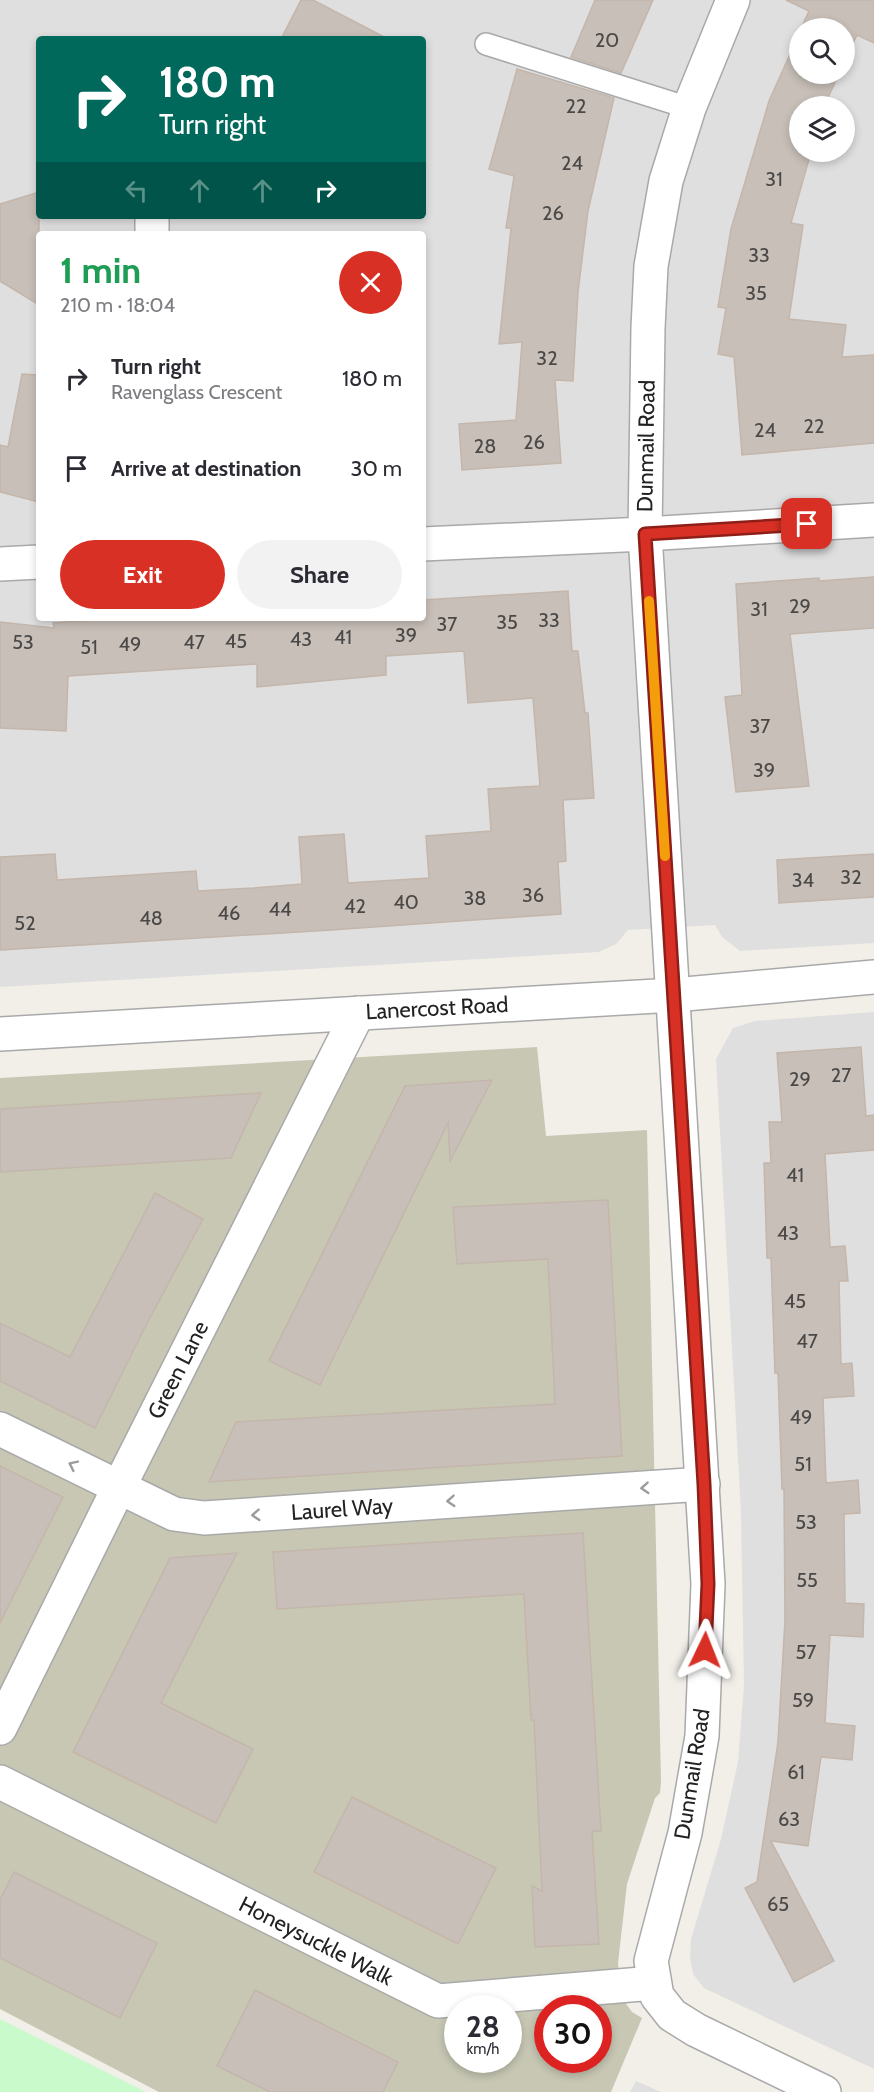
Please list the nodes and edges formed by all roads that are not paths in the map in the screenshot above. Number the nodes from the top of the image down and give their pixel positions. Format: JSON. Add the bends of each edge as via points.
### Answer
{"nodes":[{"id":1,"x":733,"y":0,"type":"edge"},
{"id":2,"x":486,"y":44,"type":"dead end"},
{"id":3,"x":689,"y":108,"type":"junction"},
{"id":4,"x":874,"y":520,"type":"edge"},
{"id":5,"x":645,"y":534,"type":"junction"},
{"id":6,"x":426,"y":544,"type":"edge"},
{"id":7,"x":36,"y":562,"type":"edge"},
{"id":8,"x":0,"y":564,"type":"edge"},
{"id":9,"x":874,"y":977,"type":"edge"},
{"id":10,"x":674,"y":995,"type":"junction"},
{"id":11,"x":358,"y":1013,"type":"junction"},
{"id":12,"x":0,"y":1034,"type":"edge"},
{"id":13,"x":0,"y":1429,"type":"edge"},
{"id":14,"x":704,"y":1484,"type":"junction"},
{"id":15,"x":119,"y":1487,"type":"junction"},
{"id":16,"x":0,"y":1728,"type":"edge"},
{"id":17,"x":0,"y":1782,"type":"edge"},
{"id":18,"x":654,"y":1983,"type":"junction"},
{"id":19,"x":824,"y":2092,"type":"edge"}],
"edges":[{"from":1,"to":3,"type":"street","name":"Dunmail Road"},
{"from":2,"to":3,"type":"lane"},
{"from":3,"to":5,"type":"street","name":"Dunmail Road","via":[[666,181],[651,266]]},
{"from":4,"to":5,"type":"street"},
{"from":5,"to":6,"type":"street"},
{"from":5,"to":10,"type":"street","name":"Dunmail Road"},
{"from":7,"to":8,"type":"street"},
{"from":9,"to":10,"type":"street","name":"Lanercost Road"},
{"from":10,"to":11,"type":"street","name":"Lanercost Road"},
{"from":10,"to":14,"type":"street","name":"Dunmail Road"},
{"from":11,"to":12,"type":"street","name":"Lanercost Road"},
{"from":11,"to":15,"type":"street","name":"Green Lane"},
{"from":15,"to":13,"type":"street","name":"Laurel Way","one_way":true},
{"from":14,"to":15,"type":"street","name":"Laurel Way","one_way":true,"via":[[204,1518],[174,1514]]},
{"from":14,"to":18,"type":"street","name":"Dunmail Road","via":[[708,1584],[702,1736],[685,1833],[651,1961]]},
{"from":15,"to":16,"type":"street","name":"Green Lane"},
{"from":17,"to":18,"type":"street","name":"Honeysuckle Walk","via":[[438,2001]]},
{"from":18,"to":19,"type":"street","name":"Dunmail Road","via":[[657,1996],[672,2015]]}]}
